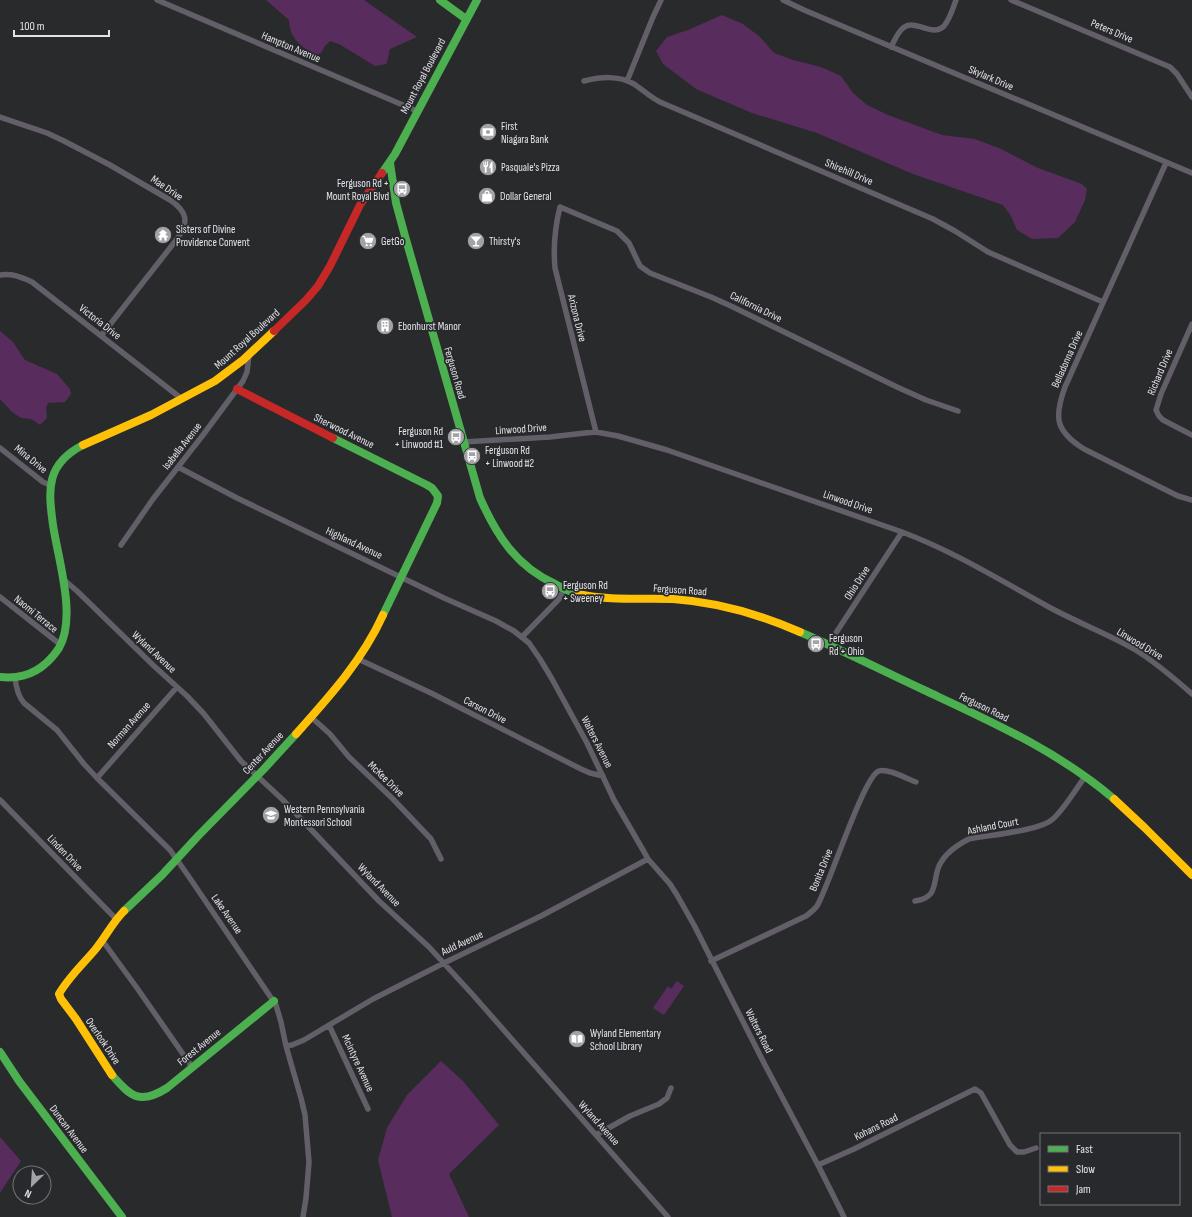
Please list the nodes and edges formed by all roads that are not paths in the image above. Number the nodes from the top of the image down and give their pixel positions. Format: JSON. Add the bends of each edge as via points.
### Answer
{"nodes":[{"id":1,"x":157,"y":0,"type":"edge"},
{"id":2,"x":440,"y":0,"type":"edge"},
{"id":3,"x":477,"y":0,"type":"edge"},
{"id":4,"x":661,"y":0,"type":"edge"},
{"id":5,"x":783,"y":0,"type":"edge"},
{"id":6,"x":956,"y":0,"type":"edge"},
{"id":7,"x":1011,"y":0,"type":"edge"},
{"id":8,"x":466,"y":19,"type":"junction"},
{"id":9,"x":891,"y":47,"type":"junction"},
{"id":10,"x":584,"y":81,"type":"dead end"},
{"id":11,"x":627,"y":81,"type":"junction"},
{"id":12,"x":1192,"y":97,"type":"edge"},
{"id":13,"x":417,"y":111,"type":"junction"},
{"id":14,"x":0,"y":117,"type":"edge"},
{"id":15,"x":390,"y":163,"type":"junction"},
{"id":16,"x":1166,"y":163,"type":"junction"},
{"id":17,"x":1192,"y":173,"type":"edge"},
{"id":18,"x":560,"y":207,"type":"joint"},
{"id":19,"x":0,"y":275,"type":"edge"},
{"id":20,"x":1103,"y":302,"type":"junction"},
{"id":21,"x":1192,"y":324,"type":"edge"},
{"id":22,"x":101,"y":336,"type":"junction"},
{"id":23,"x":249,"y":355,"type":"junction"},
{"id":24,"x":237,"y":389,"type":"junction"},
{"id":25,"x":182,"y":399,"type":"junction"},
{"id":26,"x":958,"y":411,"type":"dead end"},
{"id":27,"x":596,"y":432,"type":"junction"},
{"id":28,"x":1192,"y":435,"type":"edge"},
{"id":29,"x":463,"y":442,"type":"junction"},
{"id":30,"x":0,"y":448,"type":"edge"},
{"id":31,"x":178,"y":467,"type":"junction"},
{"id":32,"x":50,"y":486,"type":"junction"},
{"id":33,"x":438,"y":496,"type":"joint"},
{"id":34,"x":1192,"y":500,"type":"edge"},
{"id":35,"x":902,"y":532,"type":"junction"},
{"id":36,"x":121,"y":545,"type":"dead end"},
{"id":37,"x":401,"y":576,"type":"junction"},
{"id":38,"x":63,"y":579,"type":"junction"},
{"id":39,"x":564,"y":589,"type":"junction"},
{"id":40,"x":0,"y":597,"type":"edge"},
{"id":41,"x":522,"y":637,"type":"junction"},
{"id":42,"x":60,"y":645,"type":"junction"},
{"id":43,"x":828,"y":645,"type":"junction"},
{"id":44,"x":358,"y":659,"type":"junction"},
{"id":45,"x":0,"y":677,"type":"edge"},
{"id":46,"x":15,"y":678,"type":"junction"},
{"id":47,"x":177,"y":687,"type":"junction"},
{"id":48,"x":1192,"y":694,"type":"edge"},
{"id":49,"x":311,"y":717,"type":"junction"},
{"id":50,"x":257,"y":776,"type":"junction"},
{"id":51,"x":603,"y":776,"type":"junction"},
{"id":52,"x":1085,"y":777,"type":"junction"},
{"id":53,"x":97,"y":778,"type":"junction"},
{"id":54,"x":916,"y":782,"type":"dead end"},
{"id":55,"x":0,"y":800,"type":"edge"},
{"id":56,"x":441,"y":859,"type":"dead end"},
{"id":57,"x":648,"y":859,"type":"junction"},
{"id":58,"x":177,"y":860,"type":"junction"},
{"id":59,"x":1192,"y":875,"type":"edge"},
{"id":60,"x":915,"y":901,"type":"dead end"},
{"id":61,"x":116,"y":919,"type":"junction"},
{"id":62,"x":102,"y":940,"type":"junction"},
{"id":63,"x":711,"y":961,"type":"junction"},
{"id":64,"x":444,"y":963,"type":"junction"},
{"id":65,"x":59,"y":994,"type":"joint"},
{"id":66,"x":274,"y":1001,"type":"junction"},
{"id":67,"x":329,"y":1025,"type":"junction"},
{"id":68,"x":286,"y":1046,"type":"junction"},
{"id":69,"x":0,"y":1052,"type":"edge"},
{"id":70,"x":192,"y":1067,"type":"junction"},
{"id":71,"x":671,"y":1088,"type":"dead end"},
{"id":72,"x":134,"y":1096,"type":"joint"},
{"id":73,"x":368,"y":1109,"type":"dead end"},
{"id":74,"x":596,"y":1135,"type":"junction"},
{"id":75,"x":1036,"y":1148,"type":"dead end"},
{"id":76,"x":818,"y":1165,"type":"junction"},
{"id":77,"x":122,"y":1217,"type":"edge"},
{"id":78,"x":303,"y":1217,"type":"edge"},
{"id":79,"x":668,"y":1217,"type":"edge"},
{"id":80,"x":844,"y":1217,"type":"edge"}],
"edges":[{"from":1,"to":13,"type":"street","name":"Hampton Avenue"},
{"from":2,"to":8,"type":"street"},
{"from":3,"to":8,"type":"street","name":"Mount Royal Boulevard"},
{"from":4,"to":11,"type":"street"},
{"from":5,"to":9,"type":"street","name":"Skylark Drive"},
{"from":6,"to":9,"type":"street","via":[[943,27],[934,30],[906,26]]},
{"from":7,"to":12,"type":"street","name":"Peters Drive","via":[[1170,67]]},
{"from":8,"to":13,"type":"street","name":"Mount Royal Boulevard"},
{"from":9,"to":16,"type":"street","name":"Skylark Drive"},
{"from":10,"to":11,"type":"street","name":"Shirehill Drive","via":[[609,77]]},
{"from":11,"to":20,"type":"street","name":"Shirehill Drive","via":[[660,102],[932,219],[988,252]]},
{"from":13,"to":15,"type":"street","name":"Mount Royal Boulevard"},
{"from":14,"to":22,"type":"street","name":"Mae Drive","via":[[47,133],[82,150],[170,200],[180,208],[184,216],[185,226],[177,239]]},
{"from":15,"to":23,"type":"street","name":"Mount Royal Boulevard","via":[[360,207],[319,284]]},
{"from":15,"to":29,"type":"street","name":"Ferguson Road","via":[[396,203]]},
{"from":16,"to":17,"type":"street","name":"Skylark Drive"},
{"from":16,"to":20,"type":"street","name":"Belladonna Drive"},
{"from":18,"to":26,"type":"street","name":"California Drive","via":[[617,231],[629,243],[640,266],[650,273],[733,307],[926,400]]},
{"from":18,"to":27,"type":"street","name":"Arizona Drive","via":[[555,239],[555,268]]},
{"from":19,"to":22,"type":"street","name":"Victoria Drive","via":[[15,275],[32,282]]},
{"from":20,"to":34,"type":"street","name":"Belladonna Drive","via":[[1061,398],[1058,414],[1061,428],[1069,439],[1084,449],[1178,496]]},
{"from":21,"to":28,"type":"street","name":"Richard Drive","via":[[1156,410],[1163,420]]},
{"from":22,"to":25,"type":"street","name":"Victoria Drive"},
{"from":23,"to":24,"type":"street","name":"Isabella Avenue","via":[[248,372]]},
{"from":23,"to":25,"type":"street","name":"Mount Royal Boulevard","via":[[222,377]]},
{"from":24,"to":31,"type":"street","name":"Isabella Avenue"},
{"from":24,"to":33,"type":"street","name":"Sherwood Avenue","via":[[415,478],[432,488]]},
{"from":25,"to":32,"type":"street","name":"Mount Royal Boulevard","via":[[74,451],[60,464]]},
{"from":27,"to":29,"type":"street","name":"Linwood Drive"},
{"from":27,"to":35,"type":"street","name":"Linwood Drive","via":[[667,450]]},
{"from":29,"to":39,"type":"street","name":"Ferguson Road","via":[[480,498],[499,538],[527,567]]},
{"from":30,"to":32,"type":"street","name":"Mina Drive"},
{"from":31,"to":36,"type":"street","name":"Isabella Avenue"},
{"from":31,"to":37,"type":"street","name":"Highland Avenue"},
{"from":32,"to":38,"type":"street","name":"Mount Royal Boulevard","via":[[50,509]]},
{"from":33,"to":37,"type":"street","name":"Center Avenue","via":[[433,514]]},
{"from":35,"to":43,"type":"street","name":"Ohio Drive"},
{"from":35,"to":48,"type":"street","name":"Linwood Drive","via":[[946,550],[1061,614],[1134,650],[1160,667]]},
{"from":37,"to":41,"type":"street","name":"Highland Avenue","via":[[496,621]]},
{"from":37,"to":44,"type":"street","name":"Center Avenue","via":[[378,626]]},
{"from":38,"to":42,"type":"street","name":"Mount Royal Boulevard","via":[[67,618]]},
{"from":38,"to":47,"type":"street","name":"Wyland Avenue"},
{"from":39,"to":41,"type":"street","via":[[559,599]]},
{"from":39,"to":43,"type":"street","name":"Ferguson Road","via":[[583,595],[611,598],[666,599],[723,606],[773,620]]},
{"from":40,"to":42,"type":"street","name":"Naomi Terrace"},
{"from":41,"to":51,"type":"street","name":"Walters Avenue","via":[[545,666]]},
{"from":42,"to":46,"type":"street","name":"Mount Royal Boulevard","via":[[41,668]]},
{"from":43,"to":52,"type":"street","name":"Ferguson Road","via":[[1017,735]]},
{"from":44,"to":49,"type":"street","name":"Center Avenue"},
{"from":44,"to":51,"type":"street","name":"Carson Drive","via":[[590,774]]},
{"from":45,"to":46,"type":"street","name":"Mount Royal Boulevard"},
{"from":46,"to":53,"type":"street","name":"Lake Avenue","via":[[19,696],[24,703],[57,730]]},
{"from":47,"to":50,"type":"street","name":"Wyland Avenue"},
{"from":47,"to":53,"type":"street","name":"Norman Avenue"},
{"from":49,"to":50,"type":"street","name":"Center Avenue"},
{"from":49,"to":56,"type":"street","name":"McKee Drive","via":[[430,839]]},
{"from":50,"to":58,"type":"street","name":"Center Avenue"},
{"from":50,"to":64,"type":"street","name":"Wyland Avenue","via":[[379,901]]},
{"from":51,"to":57,"type":"street","name":"Walters Avenue"},
{"from":52,"to":59,"type":"street","name":"Ferguson Road","via":[[1142,824]]},
{"from":52,"to":60,"type":"street","name":"Ashland Court","via":[[1059,813],[1047,823],[969,839],[952,849],[940,866],[929,896]]},
{"from":53,"to":58,"type":"street","name":"Lake Avenue"},
{"from":54,"to":63,"type":"street","name":"Bonita Drive","via":[[883,770],[876,772],[848,829],[815,908],[806,916]]},
{"from":55,"to":61,"type":"street","name":"Linden Drive"},
{"from":57,"to":63,"type":"street","name":"Walters Road","via":[[677,895]]},
{"from":57,"to":64,"type":"street","name":"Auld Avenue","via":[[541,916]]},
{"from":58,"to":61,"type":"street","name":"Center Avenue"},
{"from":58,"to":66,"type":"street","name":"Lake Avenue"},
{"from":61,"to":62,"type":"street","name":"Center Avenue"},
{"from":62,"to":65,"type":"street","name":"Center Avenue","via":[[67,980]]},
{"from":62,"to":70,"type":"street"},
{"from":63,"to":76,"type":"street","name":"Walters Road"},
{"from":64,"to":67,"type":"street","name":"Auld Avenue","via":[[373,999]]},
{"from":64,"to":74,"type":"street","name":"Wyland Avenue"},
{"from":65,"to":72,"type":"street","name":"Overlook Drive","via":[[107,1068],[122,1087]]},
{"from":66,"to":68,"type":"street","name":"Lake Avenue"},
{"from":66,"to":70,"type":"street","name":"Forest Avenue"},
{"from":67,"to":68,"type":"street","name":"Auld Avenue","via":[[298,1043]]},
{"from":67,"to":73,"type":"street","name":"McIntyre Avenue"},
{"from":68,"to":78,"type":"street","name":"Lake Avenue","via":[[301,1098],[307,1135],[309,1172]]},
{"from":69,"to":77,"type":"street","name":"Duncan Avenue"},
{"from":70,"to":72,"type":"street","name":"Forest Avenue","via":[[159,1093],[143,1098]]},
{"from":71,"to":74,"type":"street","via":[[667,1098],[659,1104],[630,1116]]},
{"from":74,"to":79,"type":"street","name":"Wyland Avenue"},
{"from":75,"to":76,"type":"street","name":"Kohans Road","via":[[1017,1152],[1010,1145],[981,1093],[975,1089]]},
{"from":76,"to":80,"type":"street","name":"Walters Road"}]}
